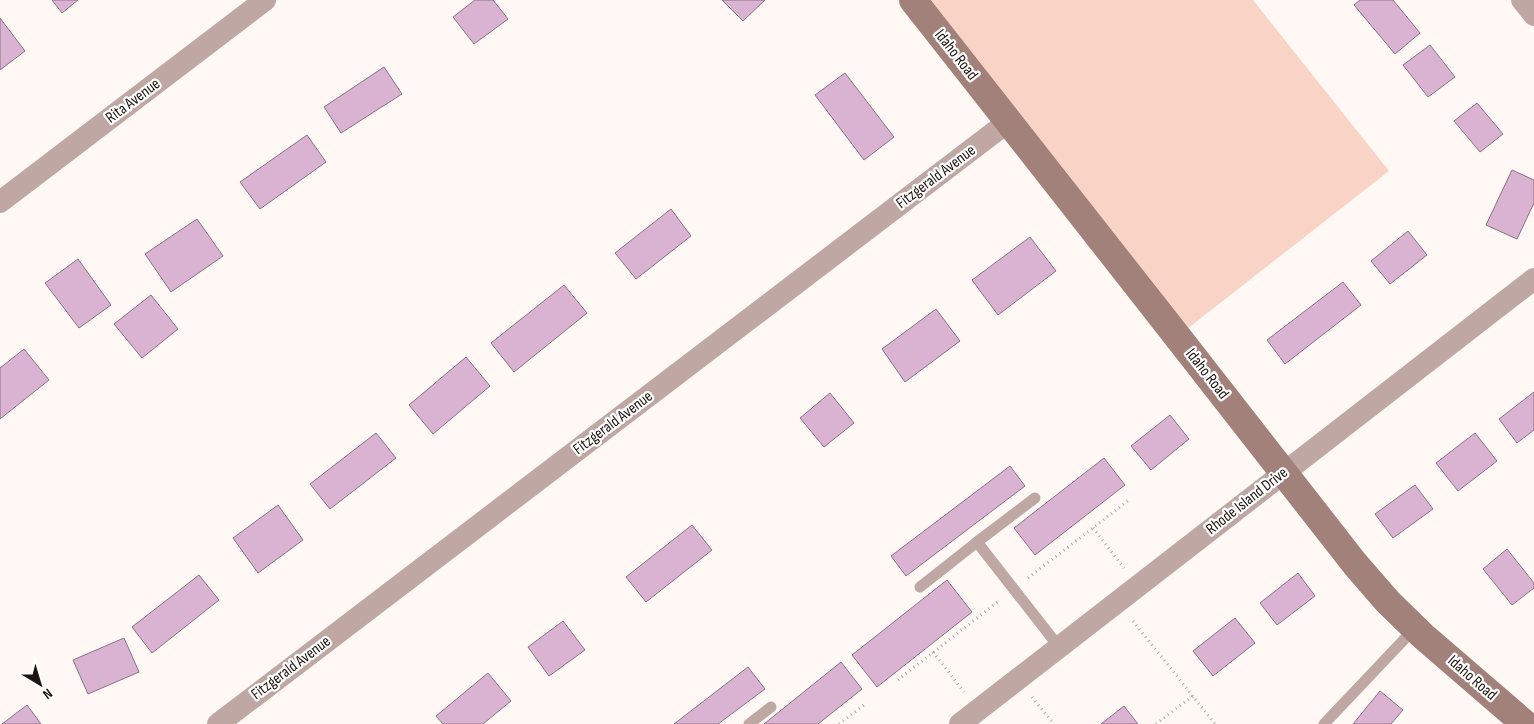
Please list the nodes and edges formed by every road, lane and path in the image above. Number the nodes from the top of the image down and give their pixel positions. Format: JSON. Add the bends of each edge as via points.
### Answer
{"nodes":[{"id":1,"x":265,"y":0,"type":"edge"},
{"id":2,"x":913,"y":0,"type":"edge"},
{"id":3,"x":1522,"y":0,"type":"edge"},
{"id":4,"x":1534,"y":15,"type":"edge"},
{"id":5,"x":1009,"y":121,"type":"junction"},
{"id":6,"x":0,"y":202,"type":"edge"},
{"id":7,"x":1534,"y":279,"type":"edge"},
{"id":8,"x":1283,"y":472,"type":"junction"},
{"id":9,"x":1035,"y":498,"type":"dead end"},
{"id":10,"x":1093,"y":528,"type":"dead end"},
{"id":11,"x":977,"y":542,"type":"junction"},
{"id":12,"x":1138,"y":586,"type":"junction"},
{"id":13,"x":920,"y":587,"type":"dead end"},
{"id":14,"x":1117,"y":601,"type":"junction"},
{"id":15,"x":1415,"y":628,"type":"junction"},
{"id":16,"x":1059,"y":647,"type":"junction"},
{"id":17,"x":933,"y":652,"type":"dead end"},
{"id":18,"x":1018,"y":679,"type":"junction"},
{"id":19,"x":1193,"y":696,"type":"junction"},
{"id":20,"x":864,"y":705,"type":"dead end"},
{"id":21,"x":771,"y":707,"type":"dead end"},
{"id":22,"x":978,"y":710,"type":"junction"},
{"id":23,"x":1514,"y":720,"type":"edge"},
{"id":24,"x":218,"y":724,"type":"edge"},
{"id":25,"x":750,"y":724,"type":"edge"},
{"id":26,"x":839,"y":724,"type":"edge"},
{"id":27,"x":960,"y":724,"type":"edge"},
{"id":28,"x":1054,"y":724,"type":"edge"},
{"id":29,"x":1156,"y":724,"type":"edge"},
{"id":30,"x":1215,"y":724,"type":"edge"},
{"id":31,"x":1324,"y":724,"type":"edge"}],
"edges":[{"from":1,"to":6,"type":"street","name":"Rita Avenue"},
{"from":2,"to":5,"type":"street","name":"Idaho Road"},
{"from":3,"to":4,"type":"street"},
{"from":5,"to":8,"type":"street","name":"Idaho Road"},
{"from":5,"to":24,"type":"street","name":"Fitzgerald Avenue"},
{"from":7,"to":8,"type":"street","name":"Rhode Island Drive"},
{"from":8,"to":12,"type":"street","name":"Rhode Island Drive"},
{"from":8,"to":15,"type":"street","name":"Idaho Road","via":[[1355,564]]},
{"from":9,"to":11,"type":"lane"},
{"from":10,"to":12,"type":"path"},
{"from":11,"to":13,"type":"lane"},
{"from":11,"to":16,"type":"lane"},
{"from":12,"to":14,"type":"street","name":"Rhode Island Drive"},
{"from":14,"to":16,"type":"street","name":"Rhode Island Drive"},
{"from":14,"to":19,"type":"path"},
{"from":15,"to":23,"type":"street","name":"Idaho Road"},
{"from":15,"to":31,"type":"lane"},
{"from":16,"to":18,"type":"street","name":"Rhode Island Drive"},
{"from":17,"to":22,"type":"path"},
{"from":18,"to":22,"type":"street","name":"Rhode Island Drive"},
{"from":18,"to":28,"type":"path"},
{"from":19,"to":29,"type":"path"},
{"from":19,"to":30,"type":"path"},
{"from":20,"to":26,"type":"path"},
{"from":21,"to":25,"type":"lane"},
{"from":22,"to":27,"type":"street","name":"Rhode Island Drive"}]}
